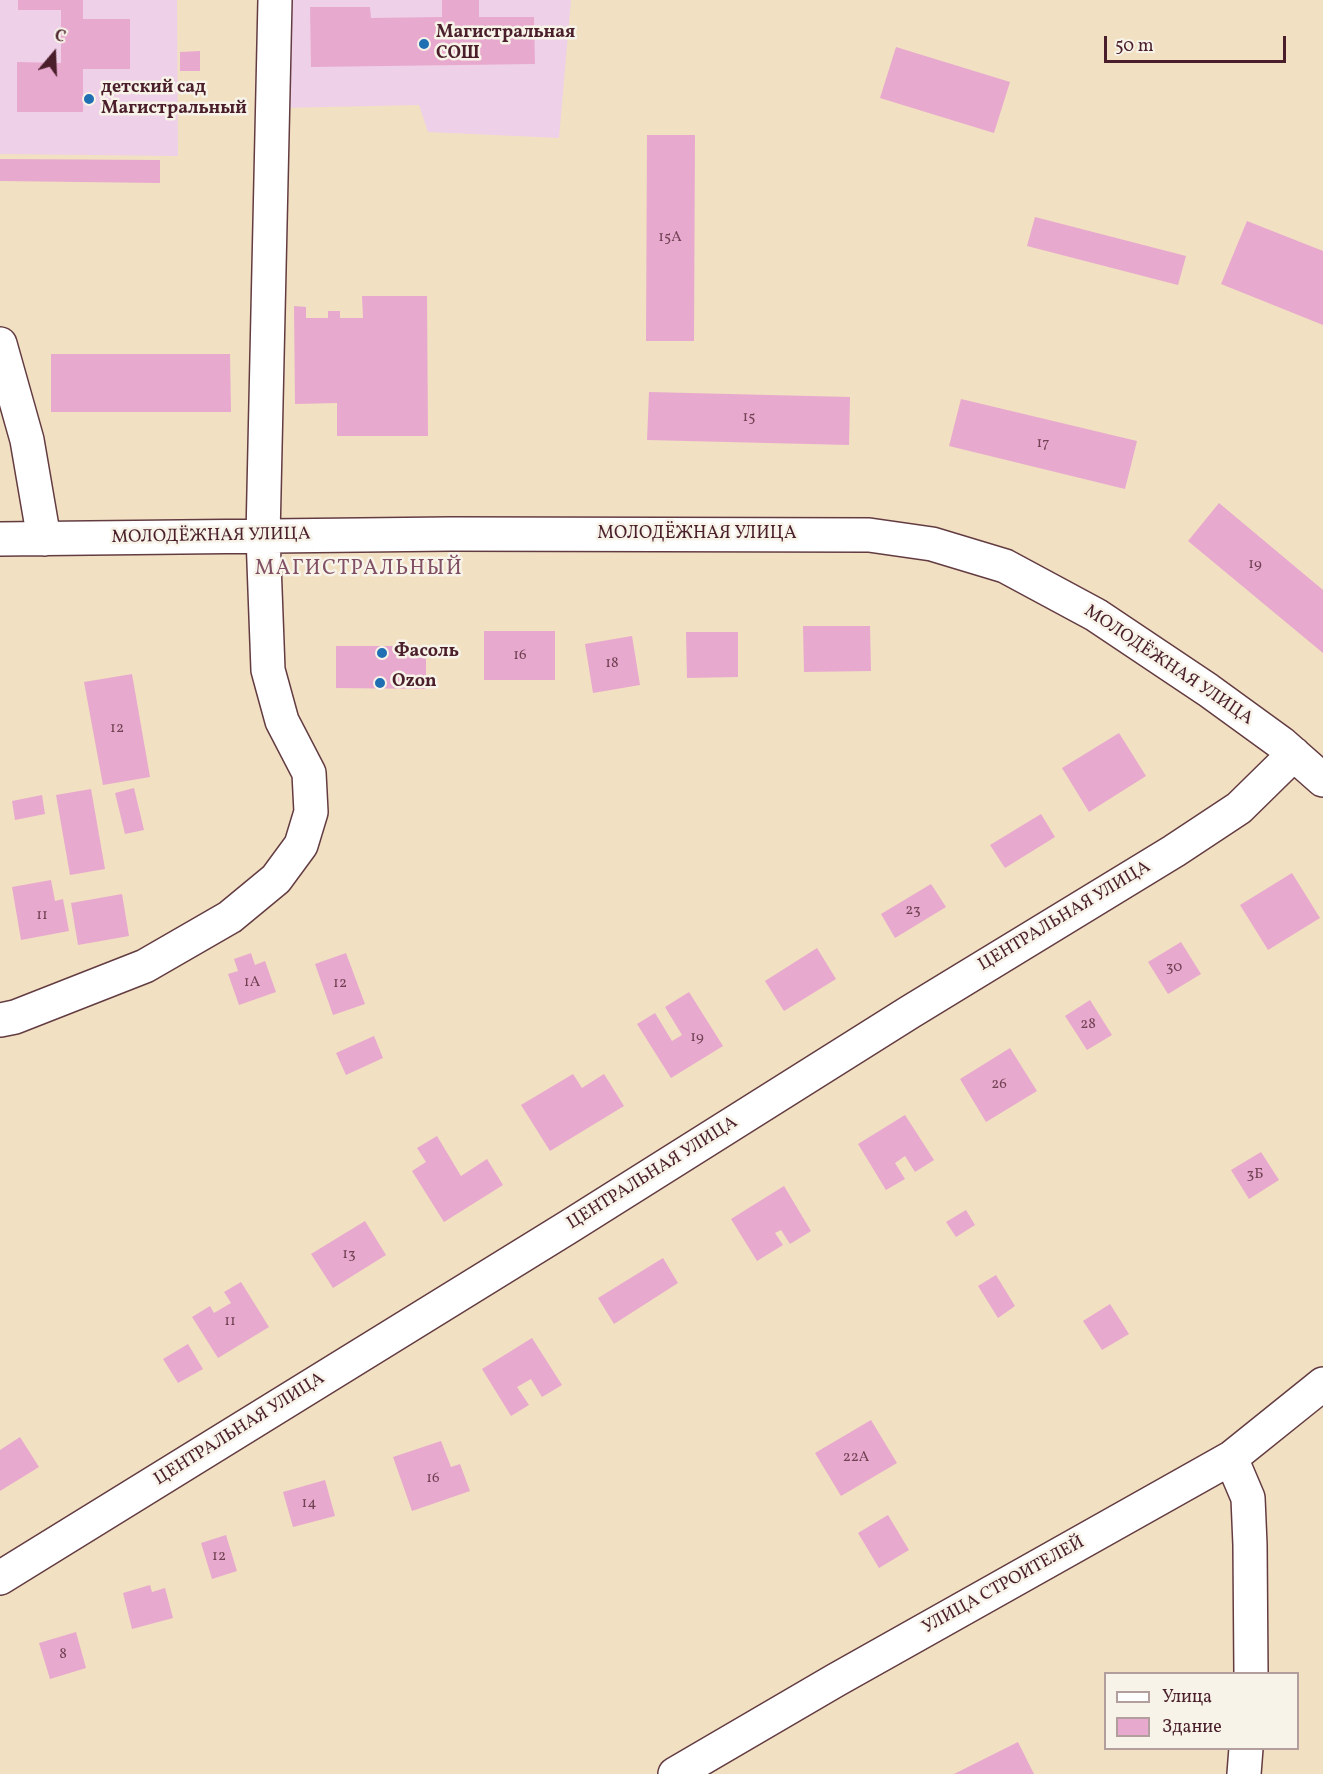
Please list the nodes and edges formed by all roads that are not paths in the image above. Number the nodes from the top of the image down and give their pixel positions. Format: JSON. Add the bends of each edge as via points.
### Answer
{"nodes":[{"id":1,"x":274,"y":0,"type":"edge"},
{"id":2,"x":0,"y":344,"type":"edge"},
{"id":3,"x":264,"y":536,"type":"junction"},
{"id":4,"x":0,"y":538,"type":"edge"},
{"id":5,"x":44,"y":539,"type":"junction"},
{"id":6,"x":1294,"y":754,"type":"junction"},
{"id":7,"x":1323,"y":780,"type":"edge"},
{"id":8,"x":0,"y":1020,"type":"edge"},
{"id":9,"x":1323,"y":1384,"type":"edge"},
{"id":10,"x":1232,"y":1458,"type":"junction"},
{"id":11,"x":0,"y":1578,"type":"edge"},
{"id":12,"x":1251,"y":1672,"type":"edge"},
{"id":13,"x":1246,"y":1750,"type":"edge"},
{"id":14,"x":675,"y":1774,"type":"edge"},
{"id":15,"x":1245,"y":1774,"type":"edge"}],
"edges":[{"from":1,"to":3,"type":"street"},
{"from":2,"to":5,"type":"street","via":[[27,441]]},
{"from":3,"to":5,"type":"street","name":"МОЛОДЁЖНАЯ УЛИЦА"},
{"from":3,"to":6,"type":"street","name":"МОЛОДЁЖНАЯ УЛИЦА","via":[[858,535],[933,544],[1005,566],[1096,615]]},
{"from":3,"to":8,"type":"street","via":[[268,670],[282,721],[309,773],[311,812],[301,845],[276,879],[230,917],[145,966]]},
{"from":4,"to":5,"type":"street","name":"МОЛОДЁЖНАЯ УЛИЦА"},
{"from":6,"to":7,"type":"street","name":"МОЛОДЁЖНАЯ УЛИЦА"},
{"from":6,"to":11,"type":"street","name":"ЦЕНТРАЛЬНАЯ УЛИЦА","via":[[1239,808],[1174,851]]},
{"from":9,"to":10,"type":"street","name":"УЛИЦА СТРОИТЕЛЕЙ"},
{"from":10,"to":12,"type":"street","via":[[1248,1498]]},
{"from":10,"to":14,"type":"street","name":"УЛИЦА СТРОИТЕЛЕЙ"},
{"from":13,"to":15,"type":"street"}]}
